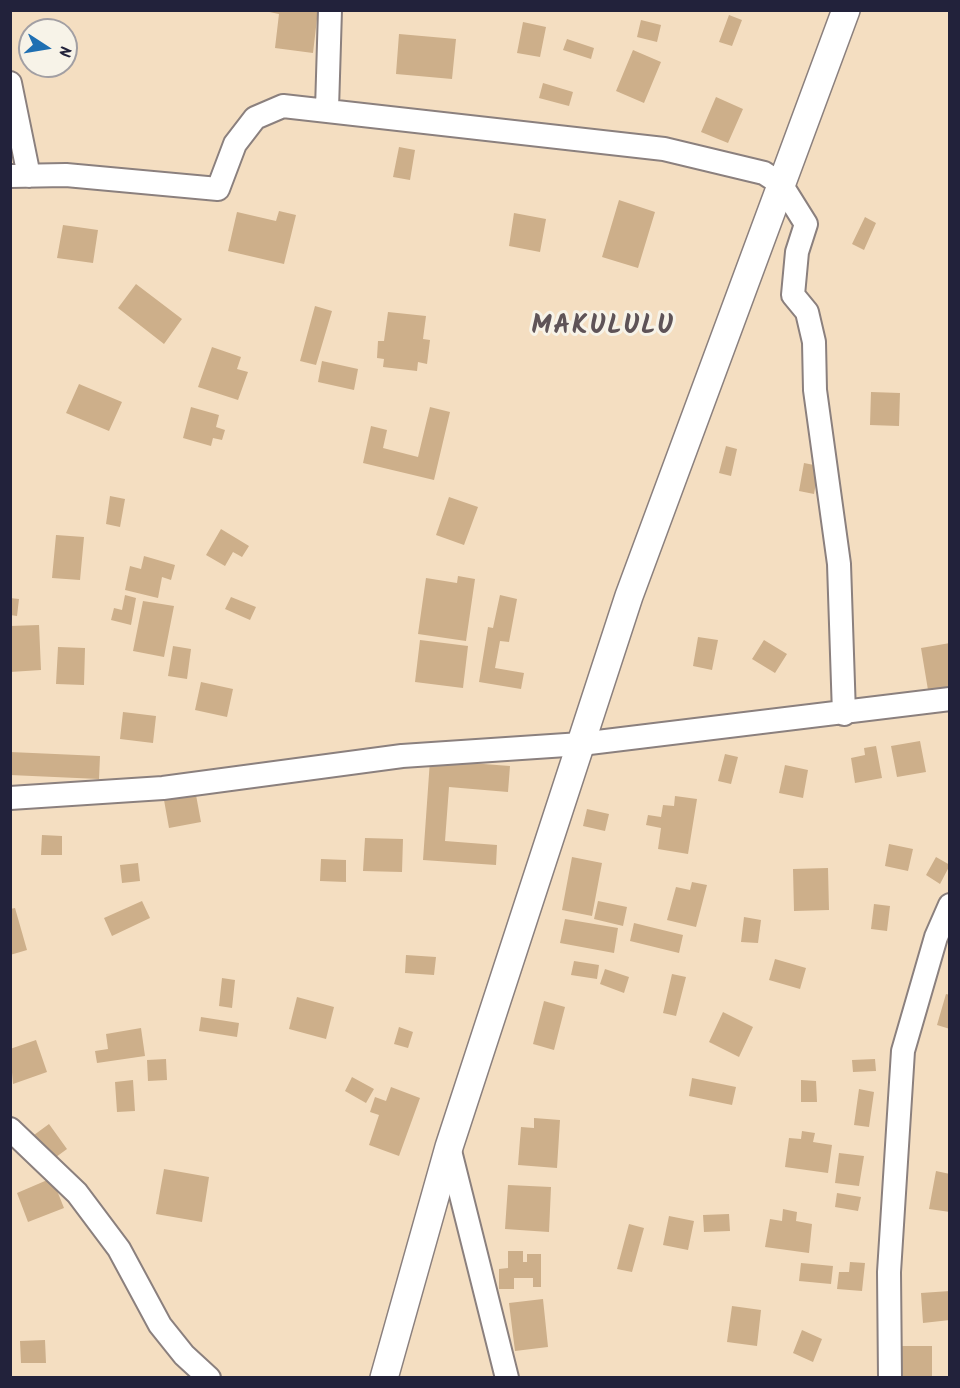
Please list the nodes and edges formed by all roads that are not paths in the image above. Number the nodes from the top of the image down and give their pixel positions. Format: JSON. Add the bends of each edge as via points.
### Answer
{"nodes":[{"id":1,"x":330,"y":10,"type":"edge"},
{"id":2,"x":846,"y":10,"type":"edge"},
{"id":3,"x":10,"y":83,"type":"edge"},
{"id":4,"x":327,"y":109,"type":"junction"},
{"id":5,"x":20,"y":176,"type":"edge"},
{"id":6,"x":781,"y":184,"type":"junction"},
{"id":7,"x":950,"y":699,"type":"edge"},
{"id":8,"x":844,"y":714,"type":"junction"},
{"id":9,"x":581,"y":744,"type":"junction"},
{"id":10,"x":10,"y":798,"type":"edge"},
{"id":11,"x":950,"y":905,"type":"edge"},
{"id":12,"x":10,"y":1129,"type":"edge"},
{"id":13,"x":449,"y":1147,"type":"junction"},
{"id":14,"x":209,"y":1377,"type":"edge"},
{"id":15,"x":384,"y":1377,"type":"edge"},
{"id":16,"x":507,"y":1377,"type":"edge"},
{"id":17,"x":890,"y":1377,"type":"edge"}],
"edges":[{"from":1,"to":4,"type":"street"},
{"from":2,"to":6,"type":"street"},
{"from":3,"to":5,"type":"street"},
{"from":4,"to":5,"type":"street","via":[[283,106],[255,118],[236,144],[218,189],[66,175]]},
{"from":4,"to":6,"type":"street","via":[[395,120],[664,148],[764,173]]},
{"from":6,"to":8,"type":"street","via":[[806,224],[797,252],[793,295],[807,312],[814,342],[817,401],[839,564]]},
{"from":6,"to":9,"type":"street","via":[[629,596]]},
{"from":7,"to":8,"type":"street"},
{"from":8,"to":9,"type":"street"},
{"from":9,"to":10,"type":"street","via":[[402,756],[163,788]]},
{"from":9,"to":13,"type":"street"},
{"from":11,"to":17,"type":"street","via":[[936,937],[903,1051],[889,1272]]},
{"from":12,"to":14,"type":"street","via":[[77,1193],[119,1249],[160,1324],[184,1355]]},
{"from":13,"to":15,"type":"street"},
{"from":13,"to":16,"type":"street"}]}
